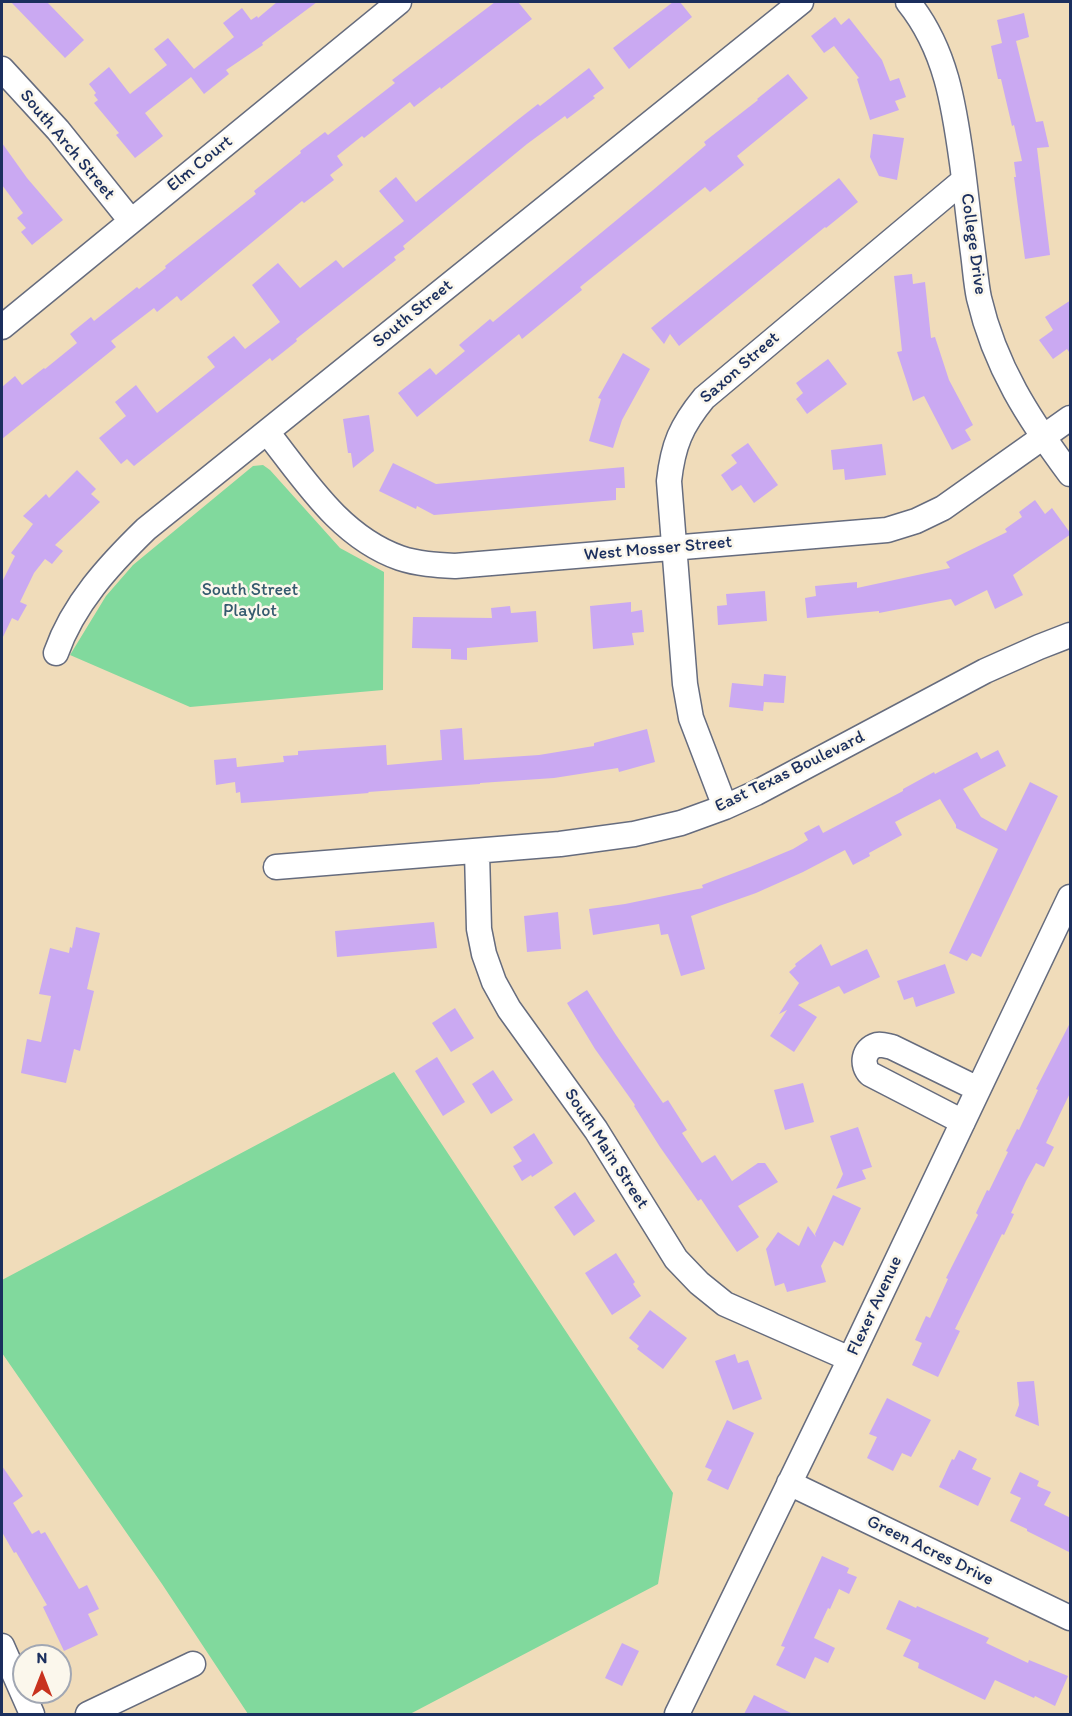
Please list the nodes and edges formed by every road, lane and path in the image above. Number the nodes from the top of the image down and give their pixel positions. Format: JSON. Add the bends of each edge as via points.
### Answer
{"nodes":[{"id":1,"x":399,"y":2,"type":"edge"},
{"id":2,"x":801,"y":2,"type":"edge"},
{"id":3,"x":908,"y":2,"type":"edge"},
{"id":4,"x":2,"y":69,"type":"edge"},
{"id":5,"x":964,"y":180,"type":"junction"},
{"id":6,"x":131,"y":221,"type":"junction"},
{"id":7,"x":2,"y":327,"type":"edge"},
{"id":8,"x":1071,"y":418,"type":"edge"},
{"id":9,"x":267,"y":432,"type":"junction"},
{"id":10,"x":1043,"y":438,"type":"junction"},
{"id":11,"x":1071,"y":474,"type":"edge"},
{"id":12,"x":674,"y":548,"type":"junction"},
{"id":13,"x":1071,"y":635,"type":"edge"},
{"id":14,"x":56,"y":653,"type":"dead end"},
{"id":15,"x":725,"y":807,"type":"junction"},
{"id":16,"x":477,"y":852,"type":"junction"},
{"id":17,"x":276,"y":867,"type":"dead end"},
{"id":18,"x":1071,"y":897,"type":"edge"},
{"id":19,"x":978,"y":1089,"type":"junction"},
{"id":20,"x":963,"y":1122,"type":"junction"},
{"id":21,"x":850,"y":1359,"type":"junction"},
{"id":22,"x":789,"y":1483,"type":"junction"},
{"id":23,"x":1071,"y":1618,"type":"edge"},
{"id":24,"x":2,"y":1646,"type":"edge"},
{"id":25,"x":193,"y":1664,"type":"dead end"},
{"id":26,"x":32,"y":1714,"type":"edge"},
{"id":27,"x":88,"y":1714,"type":"edge"},
{"id":28,"x":677,"y":1714,"type":"edge"}],
"edges":[{"from":1,"to":6,"type":"street","name":"Elm Court"},
{"from":2,"to":9,"type":"street","name":"South Street"},
{"from":3,"to":5,"type":"street","name":"College Drive","via":[[930,36],[944,68],[955,110]]},
{"from":4,"to":6,"type":"street","name":"South Arch Street","via":[[58,130]]},
{"from":5,"to":10,"type":"street","name":"College Drive","via":[[979,297],[990,335],[1004,371]]},
{"from":5,"to":12,"type":"street","name":"Saxon Street","via":[[704,398],[688,417],[671,460]]},
{"from":6,"to":7,"type":"street","name":"Elm Court"},
{"from":8,"to":10,"type":"street","name":"West Mosser Street"},
{"from":9,"to":12,"type":"street","name":"West Mosser Street","via":[[353,533],[401,559],[455,567]]},
{"from":9,"to":14,"type":"street","name":"South Street","via":[[118,556],[72,618]]},
{"from":10,"to":11,"type":"street","name":"College Drive"},
{"from":10,"to":12,"type":"street","name":"West Mosser Street","via":[[944,508],[886,530]]},
{"from":12,"to":15,"type":"street","name":"Saxon Street","via":[[691,718]]},
{"from":13,"to":15,"type":"street","name":"East Texas Boulevard","via":[[985,671]]},
{"from":15,"to":16,"type":"street","name":"East Texas Boulevard","via":[[634,834]]},
{"from":16,"to":17,"type":"street","name":"East Texas Boulevard"},
{"from":16,"to":21,"type":"street","name":"South Main Street","via":[[479,929],[494,982],[509,1010],[596,1130],[676,1259],[725,1304]]},
{"from":18,"to":19,"type":"street","name":"Flexer Avenue"},
{"from":19,"to":20,"type":"street","name":"Flexer Avenue"},
{"from":19,"to":20,"type":"street","via":[[892,1047],[875,1046],[864,1056],[865,1070],[870,1074]]},
{"from":20,"to":21,"type":"street","name":"Flexer Avenue"},
{"from":21,"to":22,"type":"street","name":"Flexer Avenue"},
{"from":22,"to":23,"type":"street","name":"Green Acres Drive"},
{"from":22,"to":28,"type":"street","name":"Flexer Avenue"},
{"from":24,"to":26,"type":"street"},
{"from":25,"to":27,"type":"street"}]}
